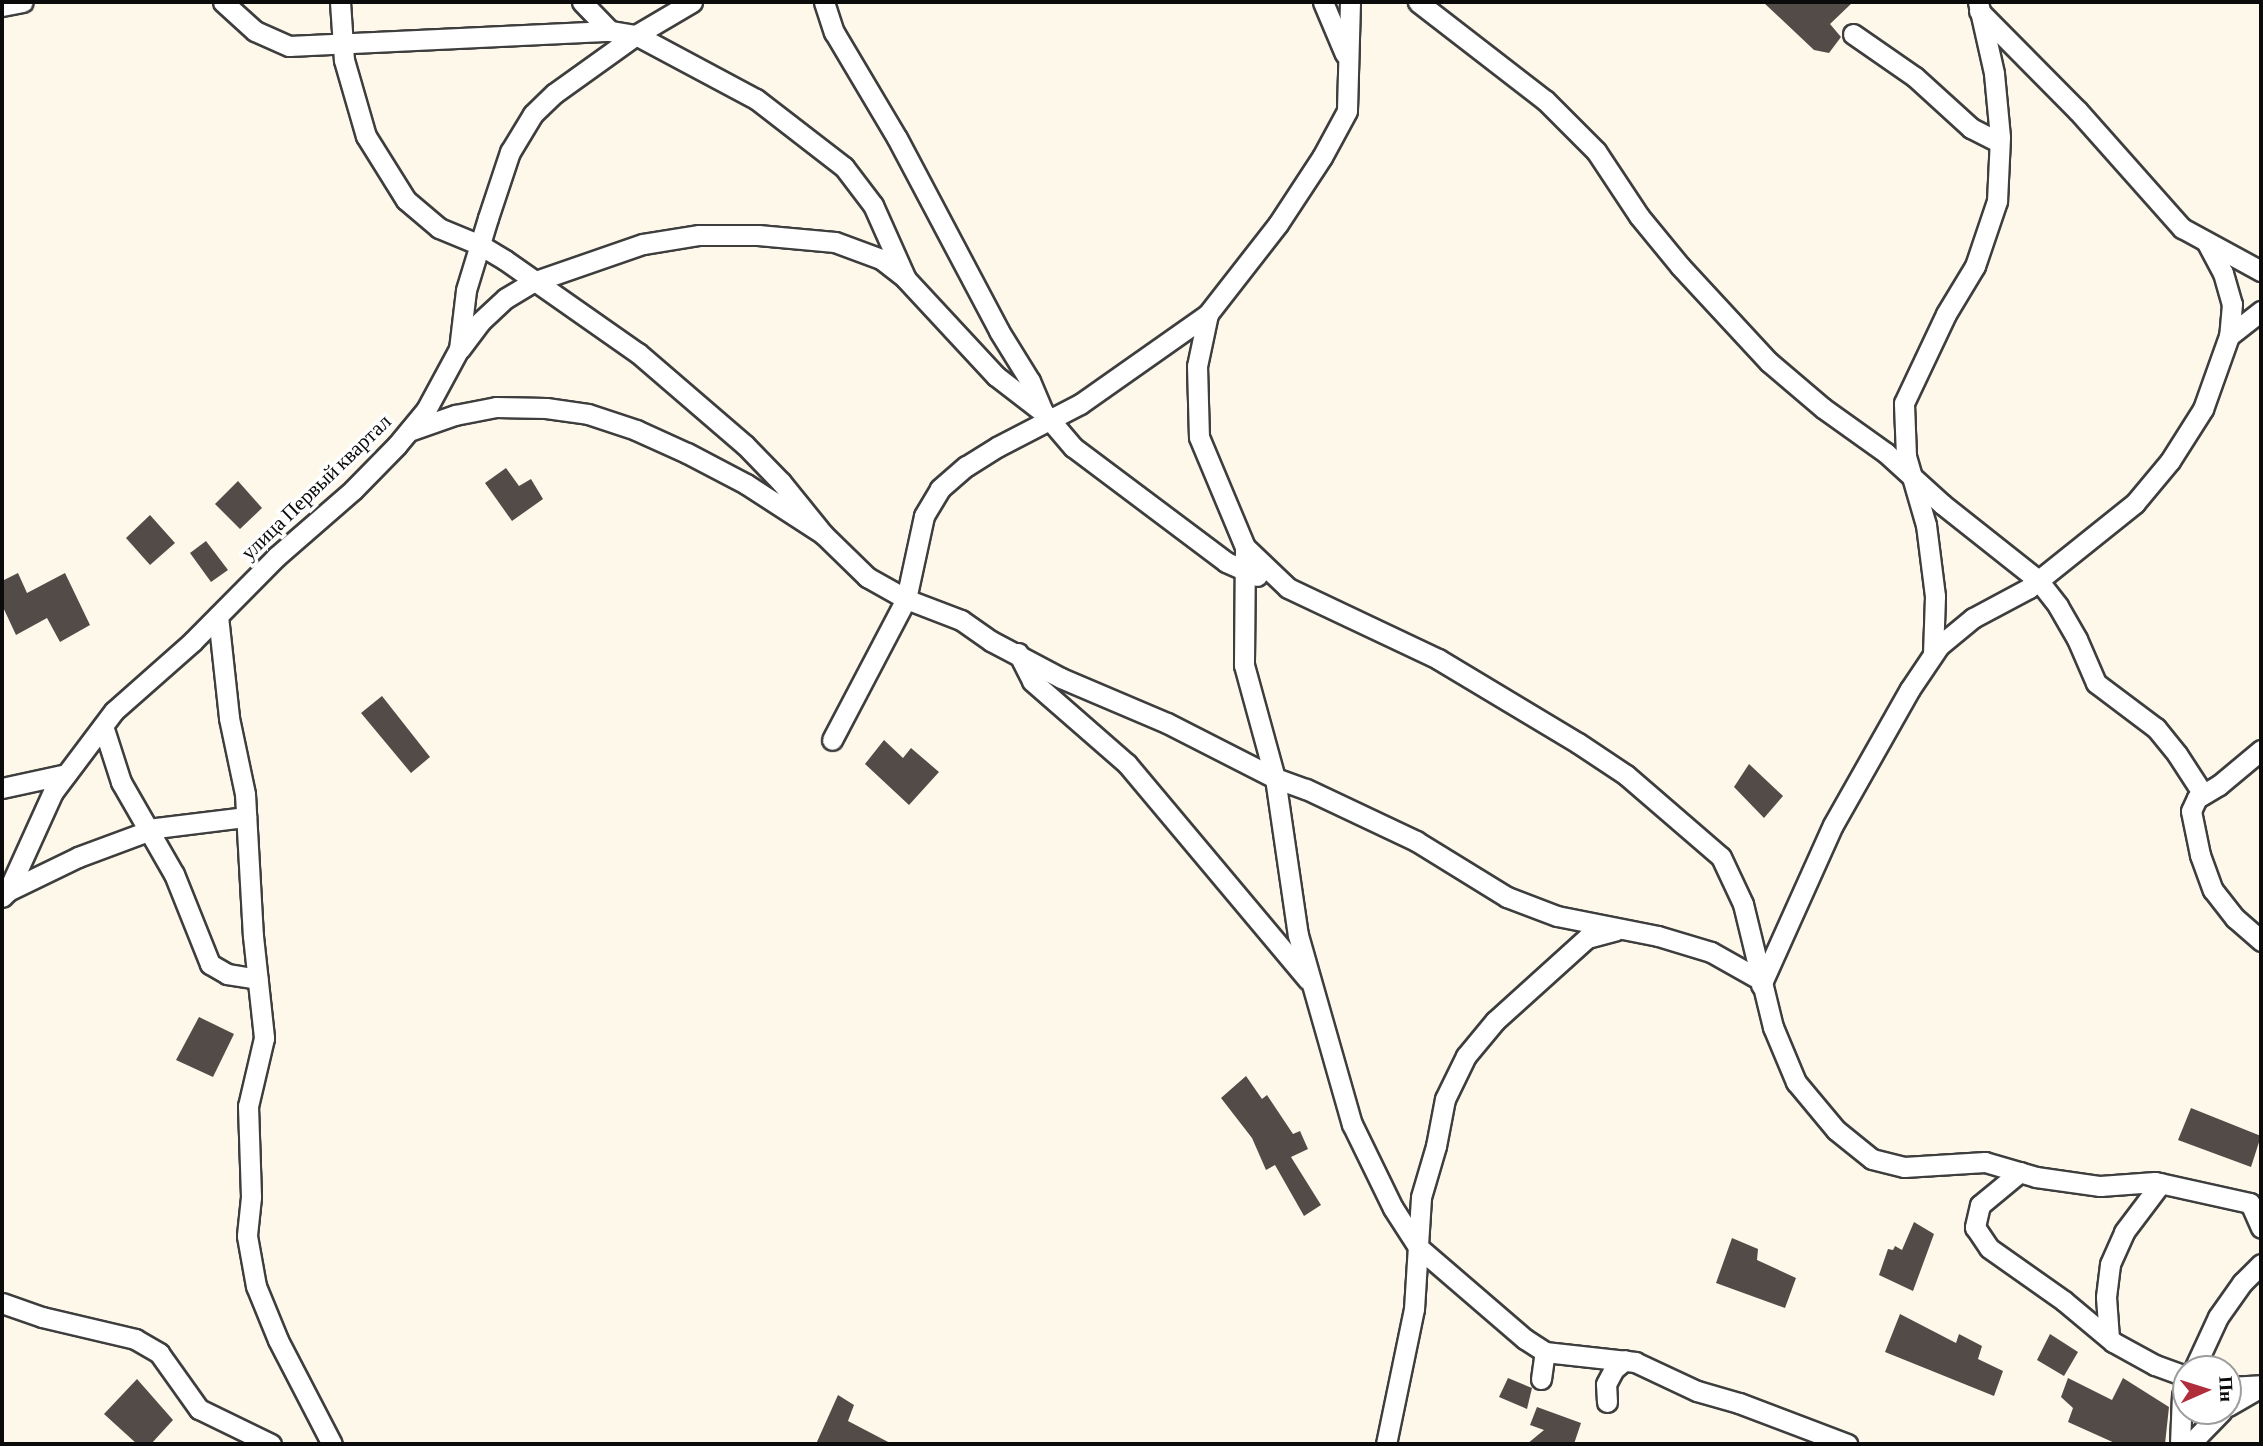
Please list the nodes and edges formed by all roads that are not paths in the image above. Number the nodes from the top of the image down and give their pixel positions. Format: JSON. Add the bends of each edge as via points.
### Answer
{"nodes":[{"id":1,"x":23,"y":2,"type":"edge"},
{"id":2,"x":223,"y":2,"type":"edge"},
{"id":3,"x":340,"y":2,"type":"edge"},
{"id":4,"x":582,"y":2,"type":"edge"},
{"id":5,"x":691,"y":2,"type":"edge"},
{"id":6,"x":824,"y":2,"type":"edge"},
{"id":7,"x":1323,"y":2,"type":"edge"},
{"id":8,"x":1350,"y":2,"type":"edge"},
{"id":9,"x":1418,"y":2,"type":"edge"},
{"id":10,"x":1976,"y":5,"type":"edge"},
{"id":11,"x":2,"y":6,"type":"edge"},
{"id":12,"x":610,"y":31,"type":"junction"},
{"id":13,"x":1853,"y":33,"type":"dead end"},
{"id":14,"x":636,"y":35,"type":"junction"},
{"id":15,"x":343,"y":46,"type":"junction"},
{"id":16,"x":1348,"y":62,"type":"junction"},
{"id":17,"x":1999,"y":142,"type":"junction"},
{"id":18,"x":2207,"y":242,"type":"junction"},
{"id":19,"x":480,"y":245,"type":"junction"},
{"id":20,"x":2261,"y":271,"type":"edge"},
{"id":21,"x":905,"y":278,"type":"junction"},
{"id":22,"x":533,"y":282,"type":"junction"},
{"id":23,"x":2261,"y":311,"type":"edge"},
{"id":24,"x":1208,"y":314,"type":"junction"},
{"id":25,"x":2229,"y":337,"type":"junction"},
{"id":26,"x":459,"y":349,"type":"junction"},
{"id":27,"x":1047,"y":417,"type":"junction"},
{"id":28,"x":408,"y":432,"type":"junction"},
{"id":29,"x":1912,"y":477,"type":"junction"},
{"id":30,"x":823,"y":534,"type":"junction"},
{"id":31,"x":1245,"y":547,"type":"junction"},
{"id":32,"x":1247,"y":573,"type":"junction"},
{"id":33,"x":2038,"y":580,"type":"junction"},
{"id":34,"x":1288,"y":589,"type":"junction"},
{"id":35,"x":906,"y":599,"type":"junction"},
{"id":36,"x":218,"y":616,"type":"junction"},
{"id":37,"x":1018,"y":653,"type":"junction"},
{"id":38,"x":1933,"y":654,"type":"junction"},
{"id":39,"x":103,"y":726,"type":"junction"},
{"id":40,"x":832,"y":740,"type":"dead end"},
{"id":41,"x":2261,"y":750,"type":"edge"},
{"id":42,"x":66,"y":775,"type":"junction"},
{"id":43,"x":1275,"y":778,"type":"junction"},
{"id":44,"x":2,"y":788,"type":"edge"},
{"id":45,"x":2203,"y":794,"type":"junction"},
{"id":46,"x":246,"y":817,"type":"junction"},
{"id":47,"x":151,"y":830,"type":"junction"},
{"id":48,"x":5,"y":894,"type":"edge"},
{"id":49,"x":1620,"y":928,"type":"junction"},
{"id":50,"x":2261,"y":941,"type":"edge"},
{"id":51,"x":258,"y":979,"type":"junction"},
{"id":52,"x":1760,"y":982,"type":"junction"},
{"id":53,"x":1313,"y":986,"type":"junction"},
{"id":54,"x":2020,"y":1172,"type":"junction"},
{"id":55,"x":2161,"y":1183,"type":"junction"},
{"id":56,"x":2257,"y":1198,"type":"edge"},
{"id":57,"x":2261,"y":1228,"type":"edge"},
{"id":58,"x":1418,"y":1247,"type":"junction"},
{"id":59,"x":2260,"y":1271,"type":"edge"},
{"id":60,"x":2,"y":1303,"type":"edge"},
{"id":61,"x":2109,"y":1338,"type":"junction"},
{"id":62,"x":1545,"y":1352,"type":"junction"},
{"id":63,"x":2200,"y":1355,"type":"edge"},
{"id":64,"x":1625,"y":1360,"type":"junction"},
{"id":65,"x":2172,"y":1371,"type":"edge"},
{"id":66,"x":1541,"y":1379,"type":"dead end"},
{"id":67,"x":2261,"y":1386,"type":"edge"},
{"id":68,"x":2242,"y":1387,"type":"edge"},
{"id":69,"x":2242,"y":1398,"type":"edge"},
{"id":70,"x":1607,"y":1402,"type":"dead end"},
{"id":71,"x":2186,"y":1425,"type":"edge"},
{"id":72,"x":2208,"y":1425,"type":"edge"},
{"id":73,"x":2189,"y":1443,"type":"edge"},
{"id":74,"x":271,"y":1444,"type":"edge"},
{"id":75,"x":332,"y":1444,"type":"edge"},
{"id":76,"x":1386,"y":1444,"type":"edge"},
{"id":77,"x":1847,"y":1444,"type":"edge"}],
"edges":[{"from":1,"to":11,"type":"street"},
{"from":2,"to":15,"type":"street","via":[[255,31],[289,46]]},
{"from":3,"to":15,"type":"street"},
{"from":4,"to":12,"type":"street"},
{"from":5,"to":14,"type":"street","name":"улица Первый квартал"},
{"from":6,"to":27,"type":"street","via":[[834,32],[897,138]]},
{"from":7,"to":16,"type":"street"},
{"from":8,"to":16,"type":"street"},
{"from":9,"to":29,"type":"street","via":[[1545,100],[1596,151],[1639,216],[1769,362]]},
{"from":10,"to":17,"type":"street","via":[[1994,73]]},
{"from":10,"to":18,"type":"street","via":[[2078,110],[2166,212]]},
{"from":12,"to":14,"type":"street"},
{"from":12,"to":15,"type":"street"},
{"from":13,"to":17,"type":"street","via":[[1915,77],[1971,128]]},
{"from":14,"to":19,"type":"street","name":"улица Первый квартал","via":[[533,114],[510,152]]},
{"from":14,"to":21,"type":"street","via":[[755,99],[844,167],[873,205]]},
{"from":15,"to":19,"type":"street","via":[[366,136],[406,200],[439,229]]},
{"from":16,"to":24,"type":"street","via":[[1347,111],[1322,157],[1278,224]]},
{"from":17,"to":29,"type":"street","via":[[1997,201],[1975,266],[1946,314],[1904,403],[1906,456]]},
{"from":18,"to":20,"type":"street"},
{"from":18,"to":25,"type":"street","via":[[2232,304]]},
{"from":19,"to":22,"type":"street"},
{"from":19,"to":26,"type":"street","name":"улица Первый квартал","via":[[466,290]]},
{"from":21,"to":22,"type":"street","via":[[881,259],[835,242],[699,235],[643,244]]},
{"from":21,"to":27,"type":"street","via":[[996,376]]},
{"from":22,"to":26,"type":"street","via":[[506,298]]},
{"from":22,"to":30,"type":"street","via":[[638,353],[699,403],[782,482]]},
{"from":23,"to":25,"type":"street"},
{"from":24,"to":27,"type":"street","via":[[1090,398]]},
{"from":24,"to":31,"type":"street","via":[[1197,366],[1199,437]]},
{"from":25,"to":33,"type":"street","via":[[2203,410],[2169,461],[2135,503]]},
{"from":26,"to":28,"type":"street","name":"улица Первый квартал","via":[[426,410]]},
{"from":27,"to":32,"type":"street","via":[[1073,447]]},
{"from":27,"to":35,"type":"street","via":[[977,459],[940,489],[924,516]]},
{"from":28,"to":30,"type":"street","via":[[455,415],[496,407],[588,414],[687,453],[746,484]]},
{"from":28,"to":36,"type":"street","name":"улица Первый квартал"},
{"from":29,"to":33,"type":"street"},
{"from":29,"to":38,"type":"street","via":[[1926,525],[1935,596]]},
{"from":30,"to":35,"type":"street","via":[[867,577]]},
{"from":31,"to":32,"type":"street"},
{"from":31,"to":34,"type":"street"},
{"from":32,"to":34,"type":"street"},
{"from":32,"to":43,"type":"street","via":[[1244,665]]},
{"from":33,"to":38,"type":"street","via":[[1973,618]]},
{"from":33,"to":45,"type":"street","via":[[2077,639],[2096,683],[2156,729]]},
{"from":34,"to":52,"type":"street","via":[[1437,659],[1626,775],[1721,857],[1743,904]]},
{"from":35,"to":37,"type":"street","via":[[961,620]]},
{"from":35,"to":40,"type":"street"},
{"from":36,"to":39,"type":"street","name":"улица Первый квартал"},
{"from":36,"to":46,"type":"street"},
{"from":37,"to":43,"type":"street","via":[[1061,678],[1215,745]]},
{"from":37,"to":53,"type":"street","via":[[1032,681],[1127,764]]},
{"from":38,"to":52,"type":"street","via":[[1833,825]]},
{"from":39,"to":42,"type":"street","name":"улица Первый квартал"},
{"from":39,"to":47,"type":"street","via":[[121,782]]},
{"from":41,"to":45,"type":"street"},
{"from":42,"to":44,"type":"street"},
{"from":42,"to":48,"type":"street","name":"улица Первый квартал","via":[[53,792]]},
{"from":43,"to":49,"type":"street","via":[[1416,841],[1507,897],[1557,916]]},
{"from":43,"to":53,"type":"street","via":[[1290,896]]},
{"from":45,"to":50,"type":"street","via":[[2191,811],[2213,890]]},
{"from":46,"to":47,"type":"street"},
{"from":46,"to":51,"type":"street"},
{"from":47,"to":48,"type":"street","via":[[78,857]]},
{"from":47,"to":51,"type":"street","via":[[210,964],[227,974]]},
{"from":49,"to":52,"type":"street","via":[[1711,952]]},
{"from":49,"to":58,"type":"street","via":[[1587,939],[1563,957],[1495,1021],[1466,1056],[1445,1099],[1421,1197]]},
{"from":51,"to":75,"type":"street","via":[[264,1038],[248,1107],[251,1197],[247,1236],[257,1286],[278,1340]]},
{"from":52,"to":54,"type":"street","via":[[1796,1082],[1836,1130],[1872,1159],[1904,1167],[1985,1162]]},
{"from":53,"to":58,"type":"street","via":[[1352,1124],[1393,1208]]},
{"from":54,"to":55,"type":"street","via":[[2100,1186]]},
{"from":54,"to":61,"type":"street","via":[[1980,1205],[1975,1227],[1989,1248]]},
{"from":55,"to":56,"type":"street"},
{"from":55,"to":61,"type":"street","via":[[2124,1232],[2110,1264],[2106,1297]]},
{"from":56,"to":57,"type":"street"},
{"from":58,"to":62,"type":"street"},
{"from":58,"to":76,"type":"street","via":[[1414,1309]]},
{"from":59,"to":63,"type":"street","via":[[2242,1283],[2218,1317]]},
{"from":60,"to":74,"type":"street","via":[[135,1339],[159,1353],[199,1409]]},
{"from":61,"to":65,"type":"street"},
{"from":62,"to":64,"type":"street"},
{"from":62,"to":66,"type":"street"},
{"from":64,"to":70,"type":"street","via":[[1606,1384]]},
{"from":64,"to":77,"type":"street"},
{"from":67,"to":68,"type":"street"},
{"from":67,"to":69,"type":"street"},
{"from":71,"to":73,"type":"street"},
{"from":72,"to":73,"type":"street"}]}
